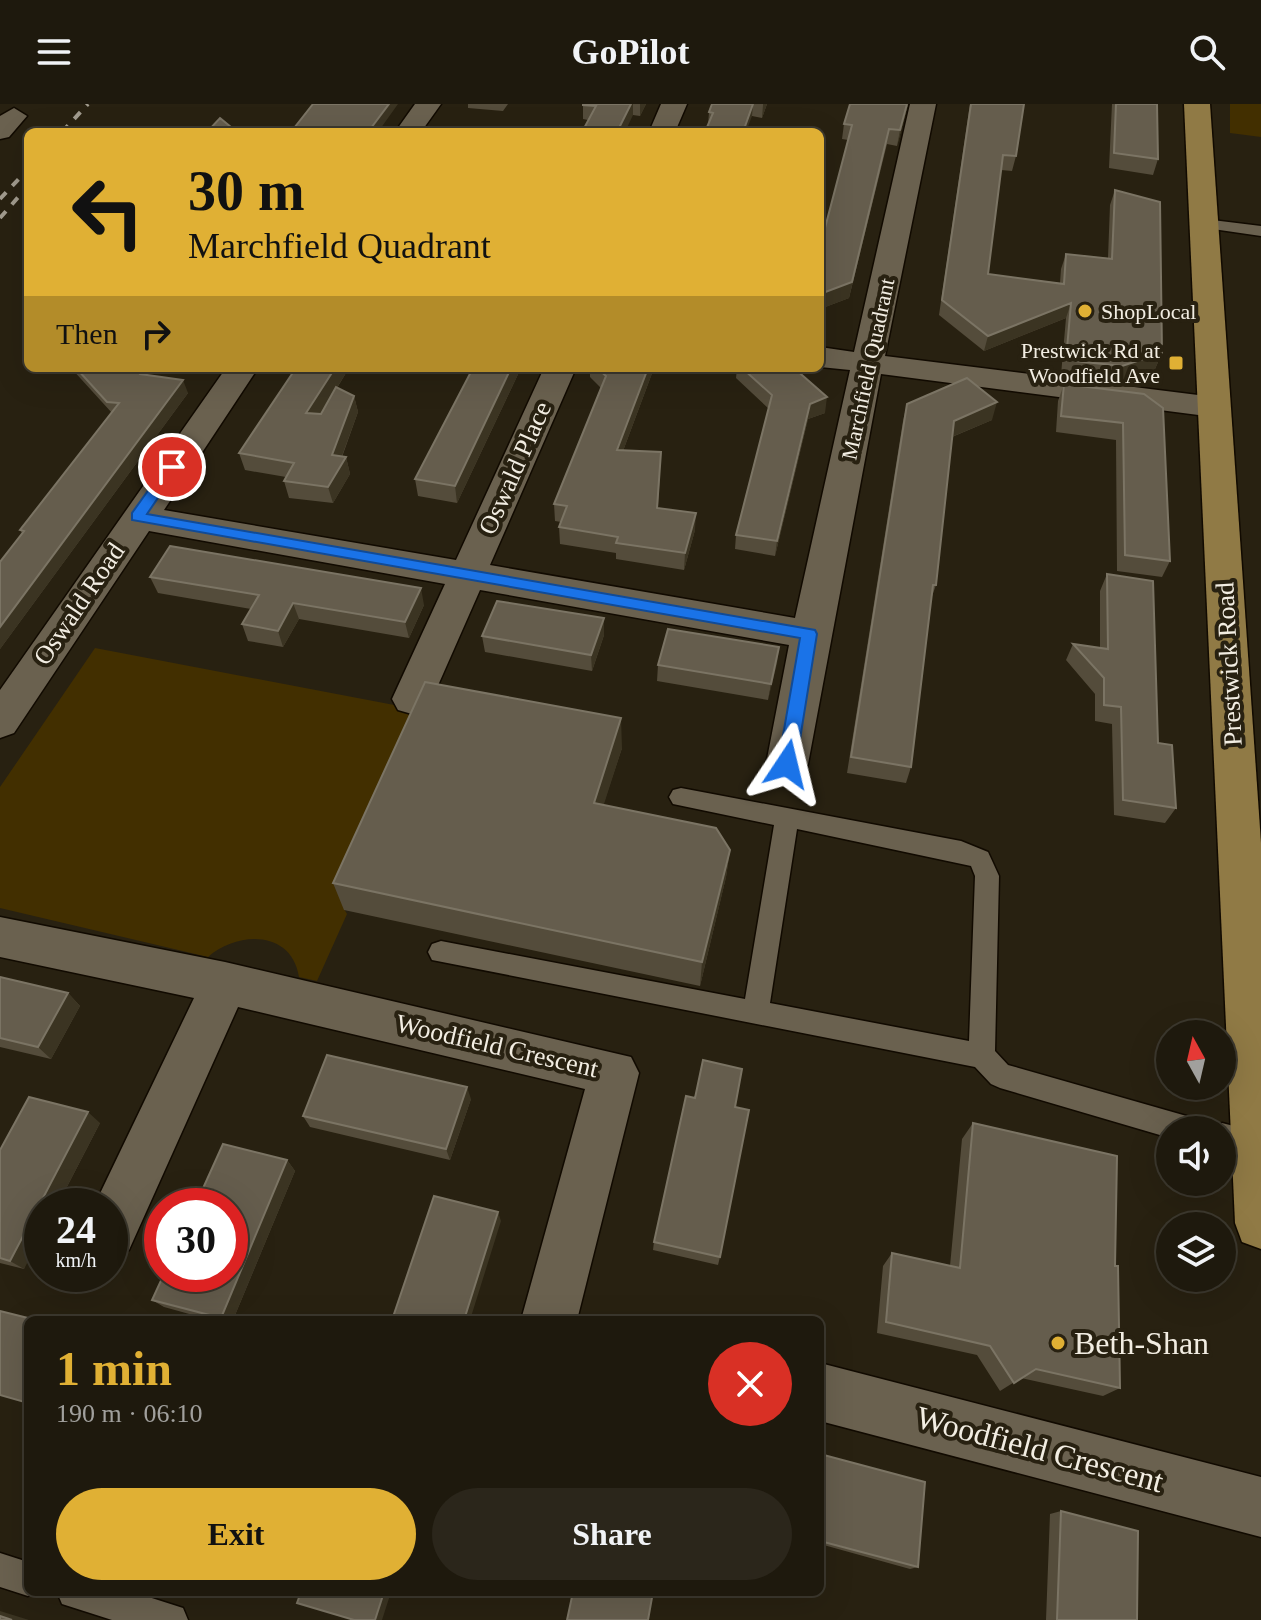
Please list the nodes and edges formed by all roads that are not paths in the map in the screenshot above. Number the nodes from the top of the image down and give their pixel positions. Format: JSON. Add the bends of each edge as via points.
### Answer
{"nodes":[{"id":1,"x":428,"y":104,"type":"edge"},
{"id":2,"x":674,"y":104,"type":"edge"},
{"id":3,"x":923,"y":104,"type":"edge"},
{"id":4,"x":1197,"y":104,"type":"edge"},
{"id":5,"x":411,"y":128,"type":"edge"},
{"id":6,"x":664,"y":128,"type":"edge"},
{"id":7,"x":1204,"y":224,"type":"junction"},
{"id":8,"x":1261,"y":231,"type":"edge"},
{"id":9,"x":824,"y":358,"type":"edge"},
{"id":10,"x":870,"y":365,"type":"junction"},
{"id":11,"x":239,"y":372,"type":"edge"},
{"id":12,"x":558,"y":372,"type":"edge"},
{"id":13,"x":1214,"y":407,"type":"junction"},
{"id":14,"x":137,"y":517,"type":"junction"},
{"id":15,"x":467,"y":577,"type":"junction"},
{"id":16,"x":809,"y":634,"type":"junction"},
{"id":17,"x":412,"y":699,"type":"dead end"},
{"id":18,"x":0,"y":722,"type":"edge"},
{"id":19,"x":787,"y":764,"type":"dead end"},
{"id":20,"x":681,"y":797,"type":"dead end"},
{"id":21,"x":787,"y":818,"type":"junction"},
{"id":22,"x":0,"y":937,"type":"edge"},
{"id":23,"x":441,"y":952,"type":"dead end"},
{"id":24,"x":225,"y":983,"type":"junction"},
{"id":25,"x":1255,"y":1012,"type":"edge"},
{"id":26,"x":755,"y":1014,"type":"junction"},
{"id":27,"x":982,"y":1056,"type":"junction"},
{"id":28,"x":1156,"y":1121,"type":"edge"},
{"id":29,"x":1239,"y":1140,"type":"edge"},
{"id":30,"x":128,"y":1192,"type":"edge"},
{"id":31,"x":1261,"y":1223,"type":"edge"},
{"id":32,"x":550,"y":1316,"type":"edge"},
{"id":33,"x":824,"y":1393,"type":"edge"},
{"id":34,"x":1261,"y":1507,"type":"edge"},
{"id":35,"x":0,"y":1570,"type":"edge"},
{"id":36,"x":24,"y":1578,"type":"edge"},
{"id":37,"x":88,"y":1596,"type":"edge"},
{"id":38,"x":171,"y":1620,"type":"edge"}],
"edges":[{"from":1,"to":5,"type":"street"},
{"from":2,"to":6,"type":"street"},
{"from":3,"to":10,"type":"street","name":"Marchfield Quadrant"},
{"from":4,"to":7,"type":"main road","name":"Prestwick Road"},
{"from":7,"to":8,"type":"lane"},
{"from":7,"to":13,"type":"main road","name":"Prestwick Road"},
{"from":9,"to":10,"type":"street"},
{"from":10,"to":13,"type":"street"},
{"from":10,"to":16,"type":"street","name":"Marchfield Quadrant"},
{"from":11,"to":14,"type":"street","name":"Oswald Road"},
{"from":12,"to":15,"type":"street","name":"Oswald Place"},
{"from":13,"to":25,"type":"main road","name":"Prestwick Road"},
{"from":14,"to":15,"type":"street"},
{"from":14,"to":18,"type":"street","name":"Oswald Road"},
{"from":15,"to":16,"type":"street"},
{"from":15,"to":17,"type":"street","name":"Oswald Place"},
{"from":16,"to":19,"type":"street","name":"Marchfield Quadrant"},
{"from":20,"to":21,"type":"lane"},
{"from":21,"to":26,"type":"lane"},
{"from":21,"to":27,"type":"lane","via":[[980,859],[987,876]]},
{"from":22,"to":24,"type":"street","name":"Woodfield Crescent"},
{"from":23,"to":26,"type":"lane"},
{"from":24,"to":30,"type":"street"},
{"from":24,"to":32,"type":"street","name":"Woodfield Crescent","via":[[614,1073]]},
{"from":25,"to":29,"type":"main road","name":"Prestwick Road"},
{"from":26,"to":27,"type":"lane"},
{"from":27,"to":28,"type":"lane","via":[[1000,1075]]},
{"from":29,"to":31,"type":"main road","name":"Prestwick Road"},
{"from":33,"to":34,"type":"street","name":"Woodfield Crescent"},
{"from":35,"to":36,"type":"lane"},
{"from":37,"to":38,"type":"lane"}]}
